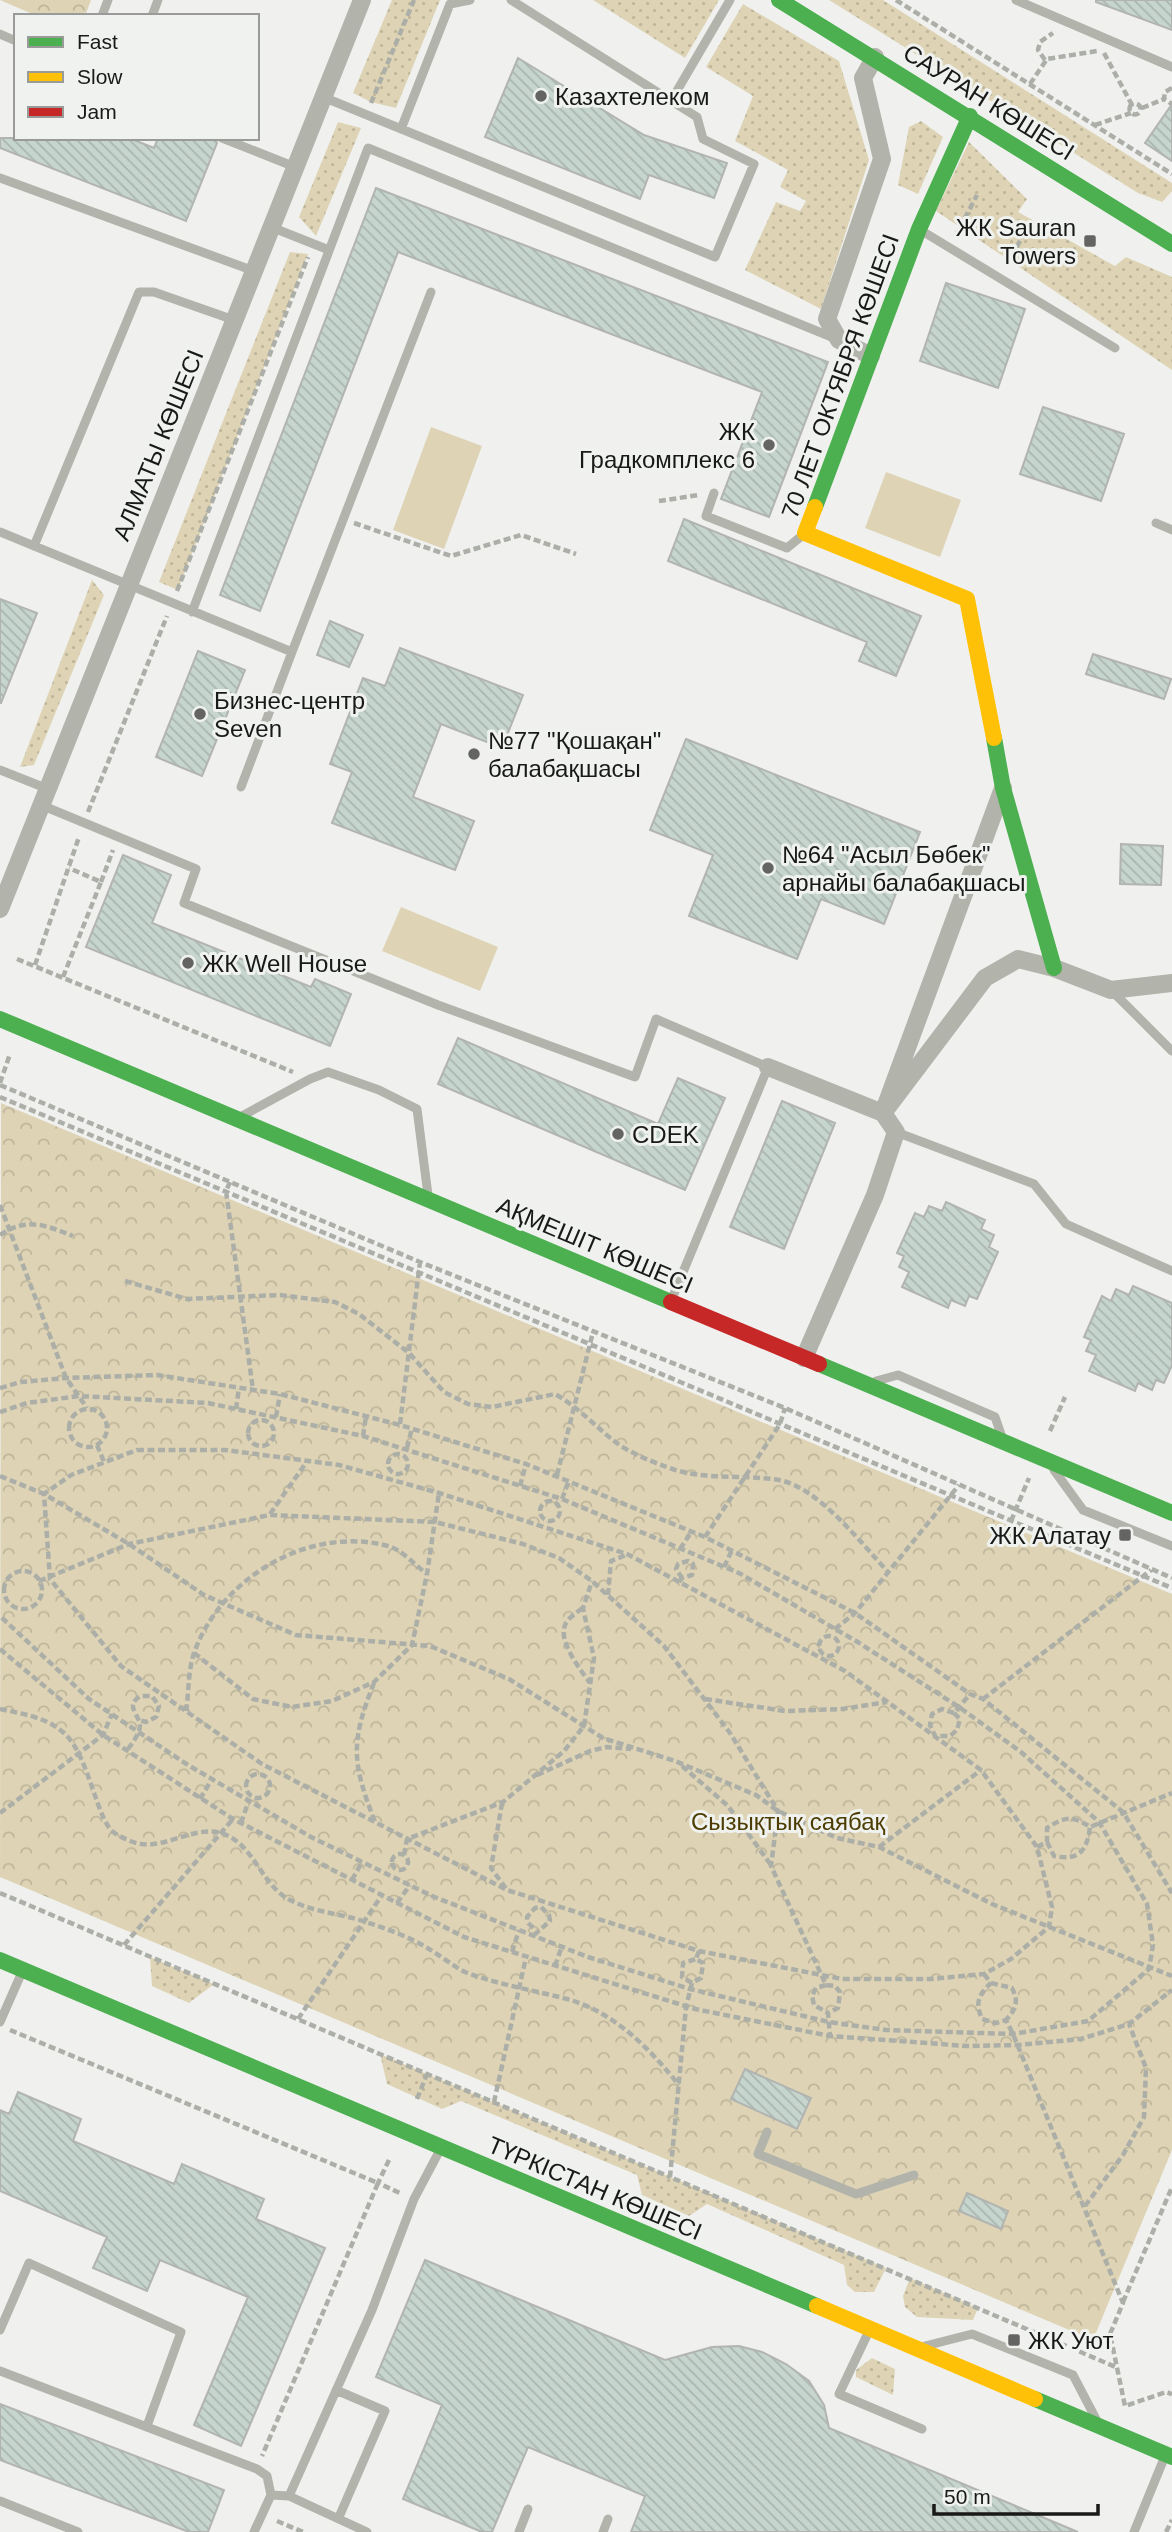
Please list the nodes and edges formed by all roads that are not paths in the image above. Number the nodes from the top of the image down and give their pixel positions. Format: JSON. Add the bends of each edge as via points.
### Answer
{"nodes":[{"id":1,"x":362,"y":0,"type":"edge"},
{"id":2,"x":470,"y":0,"type":"edge"},
{"id":3,"x":511,"y":0,"type":"edge"},
{"id":4,"x":730,"y":0,"type":"edge"},
{"id":5,"x":779,"y":0,"type":"edge"},
{"id":6,"x":1016,"y":0,"type":"edge"},
{"id":7,"x":875,"y":57,"type":"junction"},
{"id":8,"x":1172,"y":66,"type":"edge"},
{"id":9,"x":323,"y":97,"type":"junction"},
{"id":10,"x":671,"y":101,"type":"junction"},
{"id":11,"x":970,"y":116,"type":"junction"},
{"id":12,"x":401,"y":129,"type":"junction"},
{"id":13,"x":227,"y":140,"type":"edge"},
{"id":14,"x":295,"y":167,"type":"junction"},
{"id":15,"x":0,"y":178,"type":"edge"},
{"id":16,"x":271,"y":226,"type":"junction"},
{"id":17,"x":919,"y":229,"type":"junction"},
{"id":18,"x":1168,"y":238,"type":"edge"},
{"id":19,"x":329,"y":250,"type":"junction"},
{"id":20,"x":254,"y":271,"type":"junction"},
{"id":21,"x":431,"y":292,"type":"dead end"},
{"id":22,"x":234,"y":320,"type":"junction"},
{"id":23,"x":839,"y":340,"type":"junction"},
{"id":24,"x":1115,"y":348,"type":"dead end"},
{"id":25,"x":871,"y":356,"type":"junction"},
{"id":26,"x":714,"y":493,"type":"road end"},
{"id":27,"x":1156,"y":523,"type":"dead end"},
{"id":28,"x":1172,"y":530,"type":"edge"},
{"id":29,"x":0,"y":532,"type":"edge"},
{"id":30,"x":805,"y":533,"type":"junction"},
{"id":31,"x":34,"y":546,"type":"junction"},
{"id":32,"x":129,"y":584,"type":"junction"},
{"id":33,"x":192,"y":612,"type":"junction"},
{"id":34,"x":292,"y":652,"type":"junction"},
{"id":35,"x":0,"y":770,"type":"edge"},
{"id":36,"x":241,"y":787,"type":"dead end"},
{"id":37,"x":1003,"y":788,"type":"junction"},
{"id":38,"x":45,"y":797,"type":"junction"},
{"id":39,"x":0,"y":909,"type":"edge"},
{"id":40,"x":1054,"y":968,"type":"junction"},
{"id":41,"x":1172,"y":983,"type":"edge"},
{"id":42,"x":1111,"y":990,"type":"junction"},
{"id":43,"x":0,"y":1019,"type":"edge"},
{"id":44,"x":1172,"y":1052,"type":"edge"},
{"id":45,"x":768,"y":1067,"type":"junction"},
{"id":46,"x":883,"y":1113,"type":"junction"},
{"id":47,"x":238,"y":1119,"type":"junction"},
{"id":48,"x":897,"y":1132,"type":"junction"},
{"id":49,"x":429,"y":1200,"type":"junction"},
{"id":50,"x":1172,"y":1271,"type":"edge"},
{"id":51,"x":670,"y":1302,"type":"junction"},
{"id":52,"x":804,"y":1358,"type":"junction"},
{"id":53,"x":1046,"y":1460,"type":"junction"},
{"id":54,"x":1172,"y":1513,"type":"edge"},
{"id":55,"x":1172,"y":1546,"type":"edge"},
{"id":56,"x":0,"y":1960,"type":"edge"},
{"id":57,"x":23,"y":1969,"type":"junction"},
{"id":58,"x":0,"y":2024,"type":"edge"},
{"id":59,"x":767,"y":2132,"type":"dead end"},
{"id":60,"x":442,"y":2147,"type":"junction"},
{"id":61,"x":914,"y":2175,"type":"dead end"},
{"id":62,"x":870,"y":2329,"type":"junction"},
{"id":63,"x":0,"y":2330,"type":"edge"},
{"id":64,"x":916,"y":2348,"type":"junction"},
{"id":65,"x":0,"y":2371,"type":"edge"},
{"id":66,"x":336,"y":2390,"type":"junction"},
{"id":67,"x":147,"y":2426,"type":"junction"},
{"id":68,"x":1100,"y":2427,"type":"junction"},
{"id":69,"x":922,"y":2428,"type":"dead end"},
{"id":70,"x":1169,"y":2456,"type":"edge"},
{"id":71,"x":271,"y":2495,"type":"junction"},
{"id":72,"x":289,"y":2496,"type":"junction"},
{"id":73,"x":0,"y":2501,"type":"edge"},
{"id":74,"x":528,"y":2509,"type":"dead end"},
{"id":75,"x":339,"y":2517,"type":"junction"},
{"id":76,"x":608,"y":2519,"type":"dead end"},
{"id":77,"x":78,"y":2532,"type":"edge"},
{"id":78,"x":254,"y":2532,"type":"edge"},
{"id":79,"x":367,"y":2532,"type":"edge"},
{"id":80,"x":519,"y":2532,"type":"edge"},
{"id":81,"x":603,"y":2532,"type":"edge"},
{"id":82,"x":1134,"y":2532,"type":"edge"}],
"edges":[{"from":1,"to":9,"type":"street","name":"АЛМАТЫ КӨШЕСІ"},
{"from":2,"to":12,"type":"lane","via":[[450,4]]},
{"from":3,"to":10,"type":"lane"},
{"from":4,"to":10,"type":"lane"},
{"from":5,"to":7,"type":"main road","name":"САУРАН КӨШЕСІ"},
{"from":6,"to":8,"type":"lane"},
{"from":7,"to":11,"type":"main road","name":"САУРАН КӨШЕСІ"},
{"from":7,"to":23,"type":"street","via":[[863,78],[881,159],[827,319]]},
{"from":9,"to":12,"type":"lane"},
{"from":9,"to":14,"type":"street","name":"АЛМАТЫ КӨШЕСІ"},
{"from":10,"to":12,"type":"lane","via":[[697,117],[703,139],[754,164],[715,257]]},
{"from":11,"to":17,"type":"main road","name":"70 ЛЕТ ОКТЯБРЯ КӨШЕСІ"},
{"from":11,"to":18,"type":"main road","name":"САУРАН КӨШЕСІ"},
{"from":13,"to":14,"type":"lane"},
{"from":14,"to":16,"type":"street","name":"АЛМАТЫ КӨШЕСІ"},
{"from":15,"to":20,"type":"lane"},
{"from":16,"to":19,"type":"lane"},
{"from":16,"to":20,"type":"street","name":"АЛМАТЫ КӨШЕСІ"},
{"from":17,"to":24,"type":"lane"},
{"from":17,"to":25,"type":"main road","name":"70 ЛЕТ ОКТЯБРЯ КӨШЕСІ"},
{"from":19,"to":23,"type":"lane","via":[[368,148]]},
{"from":19,"to":33,"type":"lane"},
{"from":20,"to":22,"type":"street","name":"АЛМАТЫ КӨШЕСІ"},
{"from":21,"to":34,"type":"lane"},
{"from":22,"to":31,"type":"lane","via":[[154,292],[139,292]]},
{"from":22,"to":32,"type":"street","name":"АЛМАТЫ КӨШЕСІ"},
{"from":23,"to":25,"type":"street"},
{"from":25,"to":30,"type":"main road","name":"70 ЛЕТ ОКТЯБРЯ КӨШЕСІ"},
{"from":26,"to":30,"type":"lane","via":[[706,516],[787,548]]},
{"from":27,"to":28,"type":"lane"},
{"from":29,"to":31,"type":"lane"},
{"from":30,"to":37,"type":"main road","name":"70 ЛЕТ ОКТЯБРЯ КӨШЕСІ","via":[[967,599]]},
{"from":31,"to":32,"type":"lane"},
{"from":32,"to":33,"type":"lane"},
{"from":32,"to":38,"type":"street","name":"АЛМАТЫ КӨШЕСІ"},
{"from":33,"to":34,"type":"lane"},
{"from":34,"to":36,"type":"lane"},
{"from":35,"to":38,"type":"lane"},
{"from":37,"to":40,"type":"main road","name":"70 ЛЕТ ОКТЯБРЯ КӨШЕСІ"},
{"from":37,"to":46,"type":"street"},
{"from":38,"to":39,"type":"street","name":"АЛМАТЫ КӨШЕСІ"},
{"from":38,"to":45,"type":"lane","via":[[84,822],[196,869],[184,903],[438,1005],[635,1077],[656,1019]]},
{"from":40,"to":42,"type":"street"},
{"from":40,"to":46,"type":"street","via":[[1018,959],[985,978]]},
{"from":41,"to":42,"type":"street"},
{"from":42,"to":44,"type":"lane"},
{"from":43,"to":47,"type":"main road","name":"АҚМЕШІТ КӨШЕСІ"},
{"from":45,"to":46,"type":"street"},
{"from":45,"to":51,"type":"lane"},
{"from":46,"to":48,"type":"street"},
{"from":47,"to":49,"type":"main road","name":"АҚМЕШІТ КӨШЕСІ"},
{"from":47,"to":49,"type":"lane","via":[[310,1079],[335,1072],[412,1104]]},
{"from":48,"to":50,"type":"lane","via":[[1034,1184],[1066,1224]]},
{"from":48,"to":52,"type":"street","via":[[870,1208]]},
{"from":49,"to":51,"type":"main road","name":"АҚМЕШІТ КӨШЕСІ"},
{"from":51,"to":52,"type":"main road","name":"АҚМЕШІТ КӨШЕСІ"},
{"from":52,"to":53,"type":"main road","name":"АҚМЕШІТ КӨШЕСІ"},
{"from":53,"to":54,"type":"main road","name":"АҚМЕШІТ КӨШЕСІ"},
{"from":53,"to":55,"type":"lane","via":[[1083,1510]]},
{"from":56,"to":57,"type":"main road","name":"ТҮРКІСТАН КӨШЕСІ"},
{"from":57,"to":58,"type":"lane"},
{"from":57,"to":60,"type":"main road","name":"ТҮРКІСТАН КӨШЕСІ"},
{"from":59,"to":61,"type":"lane","via":[[758,2154],[856,2194]]},
{"from":60,"to":62,"type":"main road","name":"ТҮРКІСТАН КӨШЕСІ"},
{"from":60,"to":66,"type":"lane","via":[[414,2199]]},
{"from":62,"to":64,"type":"main road","name":"ТҮРКІСТАН КӨШЕСІ"},
{"from":62,"to":69,"type":"lane","via":[[839,2394]]},
{"from":63,"to":67,"type":"lane","via":[[29,2263],[181,2332]]},
{"from":64,"to":68,"type":"main road","name":"ТҮРКІСТАН КӨШЕСІ"},
{"from":64,"to":68,"type":"lane","via":[[972,2334],[1073,2375]]},
{"from":65,"to":67,"type":"lane"},
{"from":66,"to":72,"type":"lane"},
{"from":66,"to":75,"type":"lane","via":[[385,2411]]},
{"from":67,"to":71,"type":"lane","via":[[257,2469],[267,2476]]},
{"from":68,"to":70,"type":"main road","name":"ТҮРКІСТАН КӨШЕСІ"},
{"from":70,"to":82,"type":"lane"},
{"from":71,"to":72,"type":"lane"},
{"from":71,"to":78,"type":"lane"},
{"from":72,"to":75,"type":"lane"},
{"from":73,"to":77,"type":"lane"},
{"from":74,"to":80,"type":"lane"},
{"from":75,"to":79,"type":"lane"},
{"from":76,"to":81,"type":"lane"}]}
